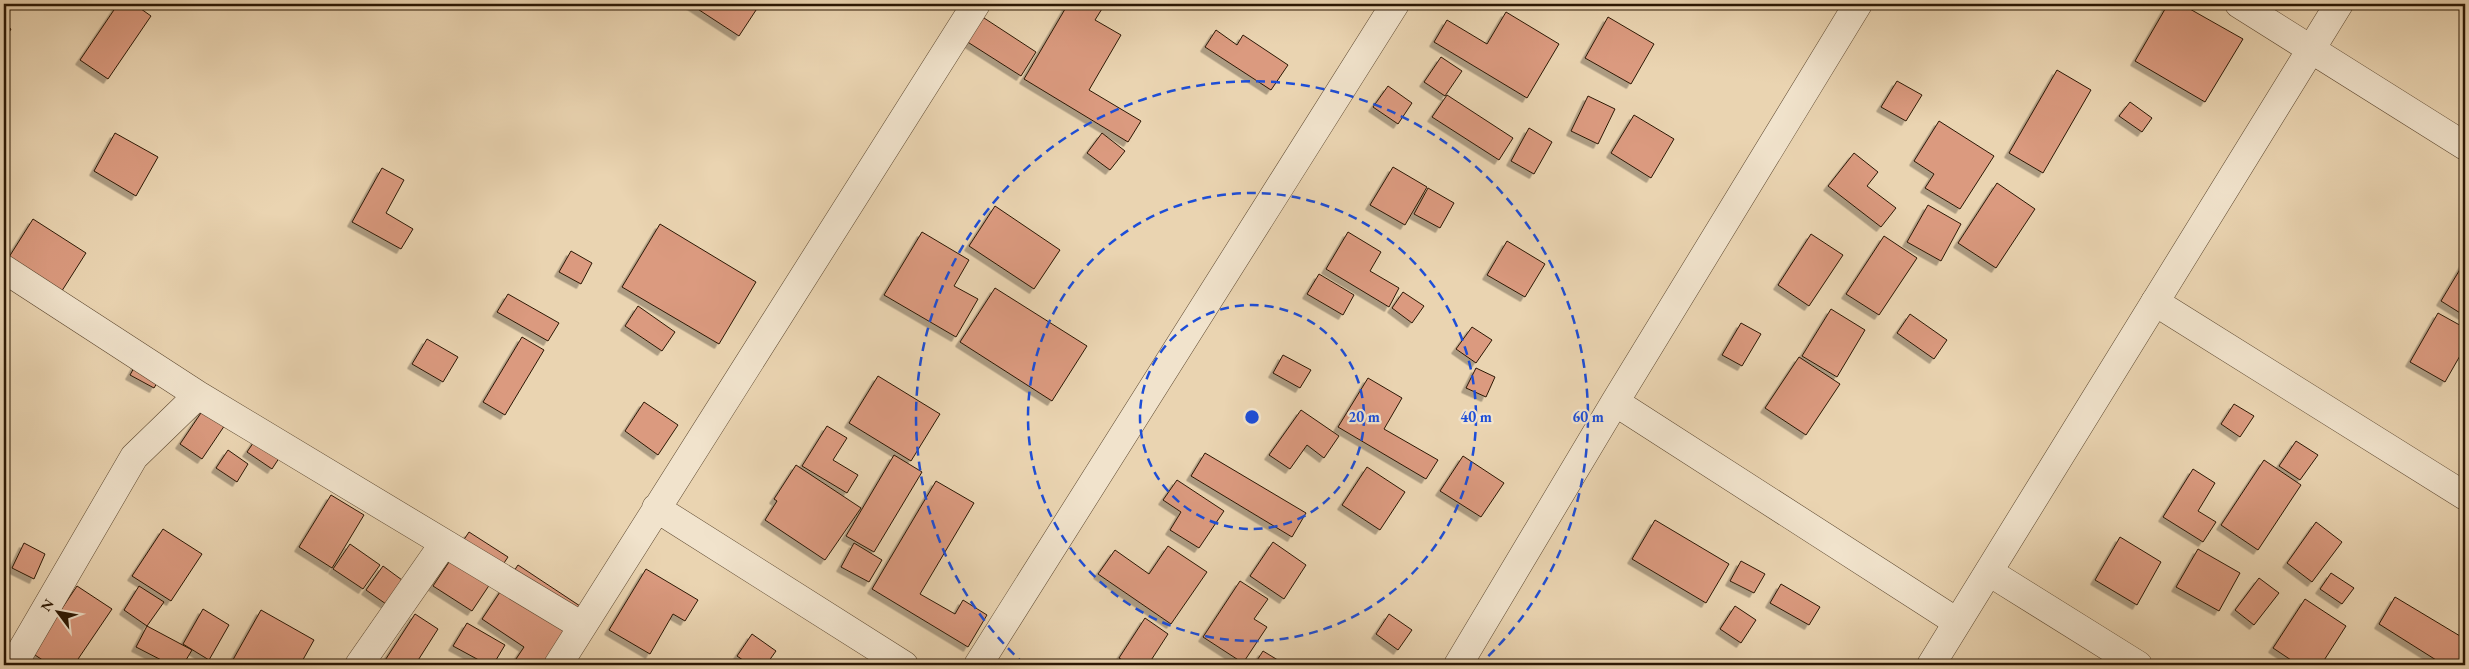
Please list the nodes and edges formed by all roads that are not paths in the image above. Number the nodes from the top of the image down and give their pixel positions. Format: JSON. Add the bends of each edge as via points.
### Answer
{"nodes":[{"id":1,"x":976,"y":4,"type":"edge"},
{"id":2,"x":1395,"y":4,"type":"edge"},
{"id":3,"x":1858,"y":4,"type":"edge"},
{"id":4,"x":2239,"y":4,"type":"edge"},
{"id":5,"x":2339,"y":4,"type":"edge"},
{"id":6,"x":2312,"y":49,"type":"junction"},
{"id":7,"x":2465,"y":146,"type":"edge"},
{"id":8,"x":4,"y":269,"type":"edge"},
{"id":9,"x":2155,"y":302,"type":"junction"},
{"id":10,"x":198,"y":395,"type":"junction"},
{"id":11,"x":1615,"y":402,"type":"junction"},
{"id":12,"x":2465,"y":496,"type":"edge"},
{"id":13,"x":656,"y":508,"type":"junction"},
{"id":14,"x":444,"y":543,"type":"junction"},
{"id":15,"x":1989,"y":572,"type":"junction"},
{"id":16,"x":1957,"y":622,"type":"junction"},
{"id":17,"x":582,"y":626,"type":"junction"},
{"id":18,"x":13,"y":665,"type":"edge"},
{"id":19,"x":359,"y":665,"type":"edge"},
{"id":20,"x":558,"y":665,"type":"edge"},
{"id":21,"x":904,"y":665,"type":"edge"},
{"id":22,"x":978,"y":665,"type":"edge"},
{"id":23,"x":1458,"y":665,"type":"edge"},
{"id":24,"x":1931,"y":665,"type":"edge"},
{"id":25,"x":2138,"y":665,"type":"edge"}],
"edges":[{"from":1,"to":13,"type":"street"},
{"from":2,"to":22,"type":"street"},
{"from":3,"to":11,"type":"street"},
{"from":4,"to":6,"type":"street"},
{"from":5,"to":6,"type":"street"},
{"from":6,"to":7,"type":"street"},
{"from":6,"to":9,"type":"street"},
{"from":8,"to":10,"type":"street"},
{"from":9,"to":12,"type":"street"},
{"from":9,"to":15,"type":"street"},
{"from":10,"to":14,"type":"street"},
{"from":10,"to":18,"type":"street","via":[[134,457]]},
{"from":11,"to":16,"type":"street"},
{"from":11,"to":23,"type":"street"},
{"from":13,"to":17,"type":"street"},
{"from":13,"to":21,"type":"street"},
{"from":14,"to":17,"type":"street"},
{"from":14,"to":19,"type":"street"},
{"from":15,"to":16,"type":"street"},
{"from":15,"to":25,"type":"street"},
{"from":16,"to":24,"type":"street"},
{"from":17,"to":20,"type":"street"}]}
